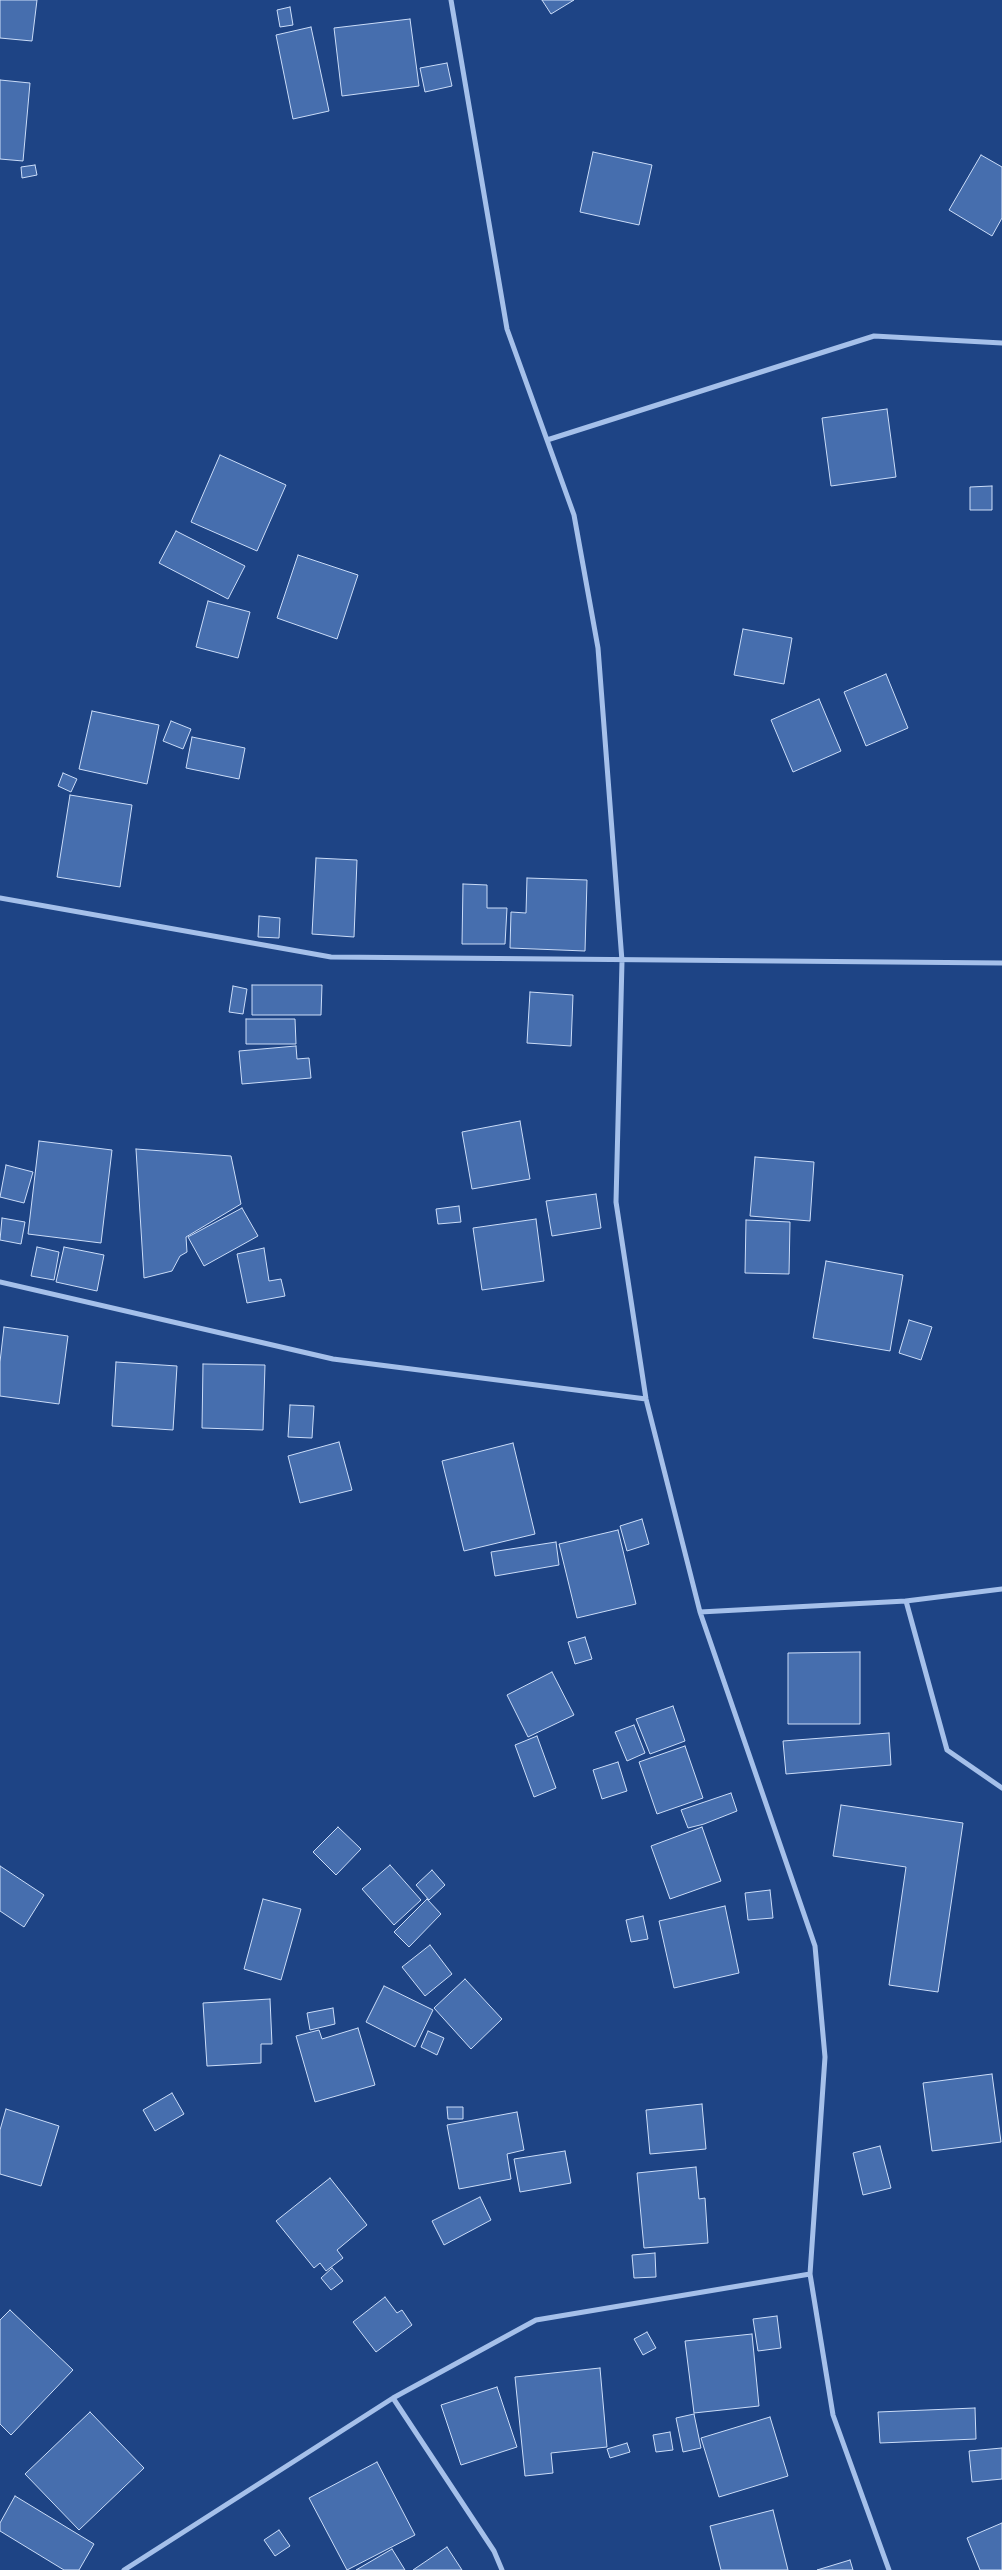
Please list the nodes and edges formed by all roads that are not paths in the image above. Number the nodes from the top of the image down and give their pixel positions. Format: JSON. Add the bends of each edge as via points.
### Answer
{"nodes":[{"id":1,"x":451,"y":0,"type":"edge"},
{"id":2,"x":1002,"y":343,"type":"edge"},
{"id":3,"x":547,"y":440,"type":"junction"},
{"id":4,"x":0,"y":898,"type":"edge"},
{"id":5,"x":622,"y":961,"type":"junction"},
{"id":6,"x":1002,"y":963,"type":"edge"},
{"id":7,"x":0,"y":1282,"type":"edge"},
{"id":8,"x":646,"y":1399,"type":"junction"},
{"id":9,"x":1002,"y":1589,"type":"edge"},
{"id":10,"x":906,"y":1601,"type":"junction"},
{"id":11,"x":700,"y":1612,"type":"junction"},
{"id":12,"x":1002,"y":1788,"type":"edge"},
{"id":13,"x":810,"y":2274,"type":"junction"},
{"id":14,"x":393,"y":2398,"type":"junction"},
{"id":15,"x":124,"y":2570,"type":"edge"},
{"id":16,"x":502,"y":2570,"type":"edge"},
{"id":17,"x":889,"y":2570,"type":"edge"}],
"edges":[{"from":1,"to":3,"type":"street","via":[[507,329]]},
{"from":2,"to":3,"type":"street","via":[[874,336]]},
{"from":3,"to":5,"type":"street","via":[[574,514],[598,648]]},
{"from":4,"to":5,"type":"street","via":[[331,957]]},
{"from":5,"to":6,"type":"street"},
{"from":5,"to":8,"type":"street","via":[[616,1202]]},
{"from":7,"to":8,"type":"street","via":[[333,1359]]},
{"from":8,"to":11,"type":"street"},
{"from":9,"to":10,"type":"street"},
{"from":10,"to":11,"type":"street"},
{"from":10,"to":12,"type":"street","via":[[947,1750]]},
{"from":11,"to":13,"type":"street","via":[[815,1946],[825,2057]]},
{"from":13,"to":14,"type":"street","via":[[536,2320]]},
{"from":13,"to":17,"type":"street","via":[[833,2415]]},
{"from":14,"to":15,"type":"street"},
{"from":14,"to":16,"type":"street","via":[[494,2551]]}]}
